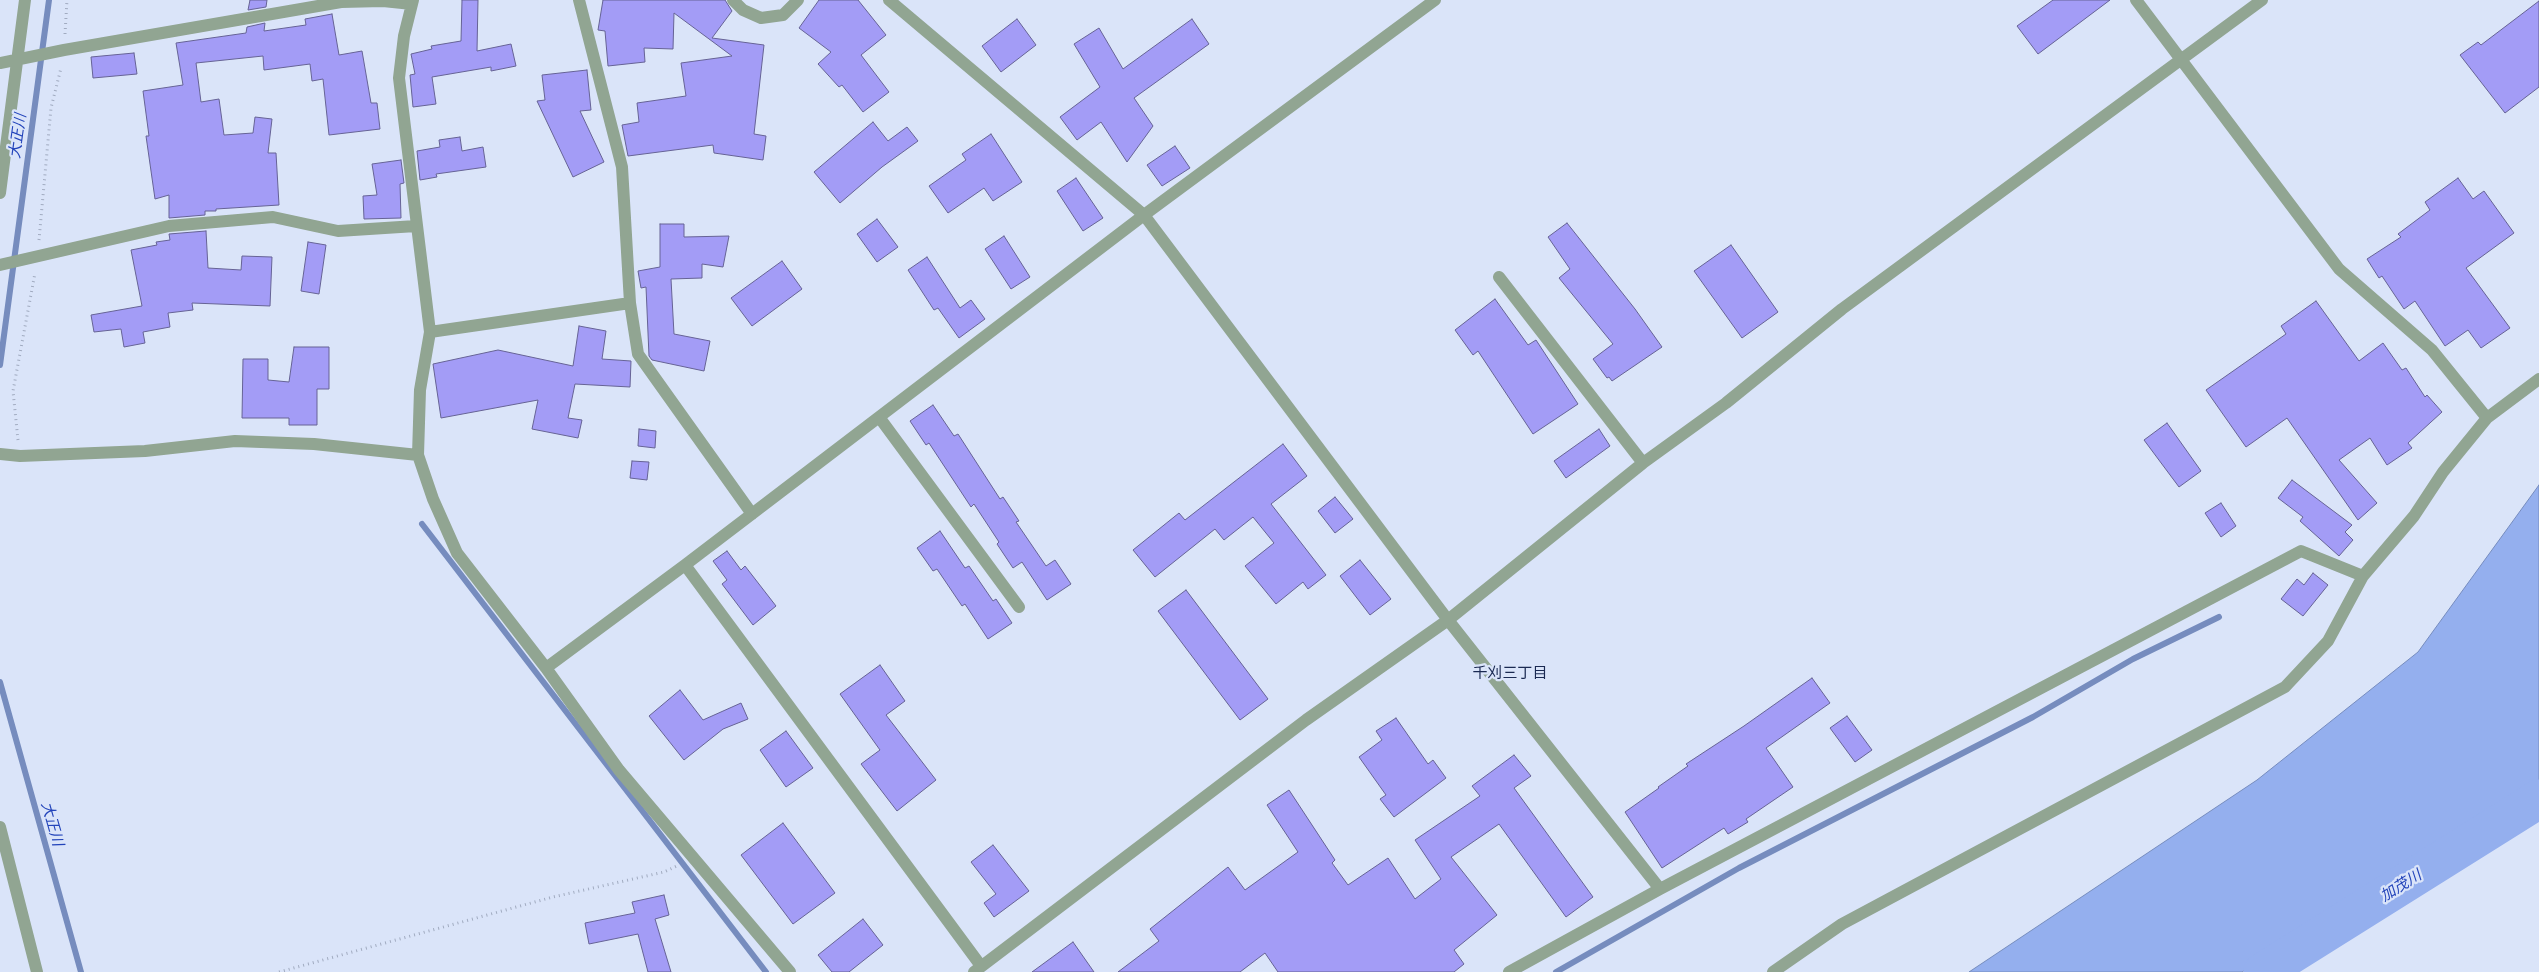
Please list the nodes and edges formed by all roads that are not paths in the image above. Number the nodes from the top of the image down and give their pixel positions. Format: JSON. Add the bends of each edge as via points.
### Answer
{"nodes":[{"id":1,"x":25,"y":0,"type":"edge"},
{"id":2,"x":579,"y":0,"type":"edge"},
{"id":3,"x":733,"y":0,"type":"edge"},
{"id":4,"x":798,"y":0,"type":"edge"},
{"id":5,"x":889,"y":0,"type":"edge"},
{"id":6,"x":1435,"y":0,"type":"edge"},
{"id":7,"x":2136,"y":0,"type":"edge"},
{"id":8,"x":2262,"y":0,"type":"edge"},
{"id":9,"x":413,"y":2,"type":"edge"},
{"id":10,"x":17,"y":60,"type":"junction"},
{"id":11,"x":2182,"y":60,"type":"junction"},
{"id":12,"x":0,"y":63,"type":"edge"},
{"id":13,"x":0,"y":193,"type":"edge"},
{"id":14,"x":1144,"y":215,"type":"junction"},
{"id":15,"x":416,"y":226,"type":"junction"},
{"id":16,"x":0,"y":265,"type":"edge"},
{"id":17,"x":1499,"y":277,"type":"dead end"},
{"id":18,"x":630,"y":303,"type":"junction"},
{"id":19,"x":430,"y":332,"type":"junction"},
{"id":20,"x":2539,"y":379,"type":"edge"},
{"id":21,"x":879,"y":417,"type":"junction"},
{"id":22,"x":2487,"y":418,"type":"junction"},
{"id":23,"x":0,"y":454,"type":"edge"},
{"id":24,"x":418,"y":455,"type":"junction"},
{"id":25,"x":1642,"y":463,"type":"junction"},
{"id":26,"x":752,"y":514,"type":"junction"},
{"id":27,"x":685,"y":565,"type":"junction"},
{"id":28,"x":2363,"y":576,"type":"junction"},
{"id":29,"x":1019,"y":607,"type":"dead end"},
{"id":30,"x":1448,"y":620,"type":"junction"},
{"id":31,"x":546,"y":668,"type":"junction"},
{"id":32,"x":0,"y":827,"type":"edge"},
{"id":33,"x":1660,"y":889,"type":"junction"},
{"id":34,"x":978,"y":969,"type":"edge"},
{"id":35,"x":1512,"y":971,"type":"edge"},
{"id":36,"x":37,"y":972,"type":"edge"},
{"id":37,"x":790,"y":972,"type":"edge"},
{"id":38,"x":1773,"y":972,"type":"edge"}],
"edges":[{"from":1,"to":10,"type":"street"},
{"from":2,"to":18,"type":"street","via":[[622,167]]},
{"from":3,"to":4,"type":"street","via":[[743,10],[761,18],[783,15]]},
{"from":5,"to":14,"type":"street"},
{"from":6,"to":14,"type":"street"},
{"from":7,"to":11,"type":"street"},
{"from":8,"to":11,"type":"street"},
{"from":9,"to":10,"type":"street","via":[[342,2]]},
{"from":9,"to":15,"type":"street","via":[[404,36],[399,78]]},
{"from":10,"to":12,"type":"street"},
{"from":10,"to":13,"type":"street"},
{"from":11,"to":22,"type":"street","via":[[2339,269],[2432,350]]},
{"from":11,"to":25,"type":"street","via":[[1842,309],[1726,403]]},
{"from":14,"to":21,"type":"street"},
{"from":14,"to":30,"type":"street"},
{"from":15,"to":16,"type":"street","via":[[338,231],[273,216],[170,226]]},
{"from":15,"to":19,"type":"street"},
{"from":17,"to":25,"type":"street"},
{"from":18,"to":19,"type":"street"},
{"from":18,"to":26,"type":"street","via":[[638,354]]},
{"from":19,"to":24,"type":"street","via":[[420,390]]},
{"from":20,"to":22,"type":"street"},
{"from":21,"to":26,"type":"street"},
{"from":21,"to":29,"type":"street"},
{"from":22,"to":28,"type":"street","via":[[2443,472],[2414,516]]},
{"from":23,"to":24,"type":"street","via":[[145,451],[235,440]]},
{"from":24,"to":31,"type":"street","via":[[433,499],[458,553]]},
{"from":25,"to":30,"type":"street"},
{"from":26,"to":27,"type":"street"},
{"from":27,"to":31,"type":"street"},
{"from":27,"to":34,"type":"street"},
{"from":28,"to":33,"type":"street","via":[[2301,551]]},
{"from":28,"to":38,"type":"street","via":[[2328,641],[2285,688],[1842,924]]},
{"from":30,"to":33,"type":"street"},
{"from":30,"to":34,"type":"street","via":[[1306,720]]},
{"from":31,"to":37,"type":"street","via":[[619,770]]},
{"from":32,"to":36,"type":"street"},
{"from":33,"to":35,"type":"street"}]}
